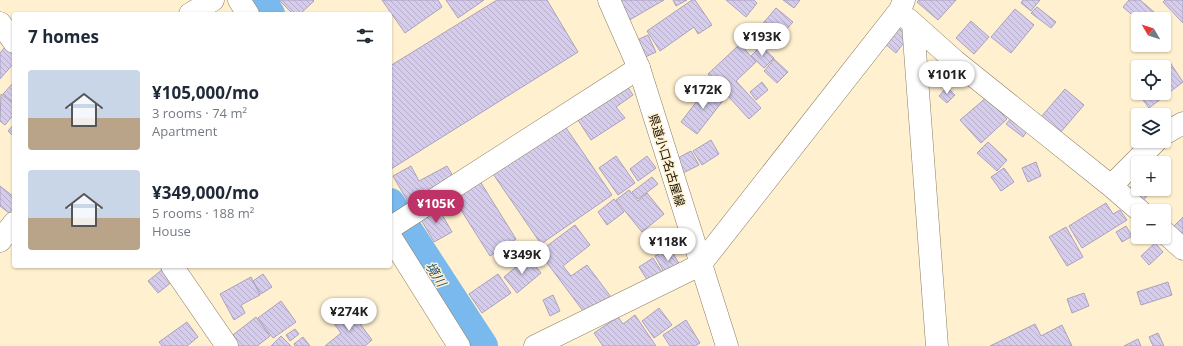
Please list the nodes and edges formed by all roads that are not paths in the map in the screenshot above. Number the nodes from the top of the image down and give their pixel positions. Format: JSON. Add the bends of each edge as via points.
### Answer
{"nodes":[{"id":1,"x":213,"y":0,"type":"edge"},
{"id":2,"x":239,"y":0,"type":"edge"},
{"id":3,"x":609,"y":0,"type":"edge"},
{"id":4,"x":193,"y":12,"type":"edge"},
{"id":5,"x":247,"y":12,"type":"edge"},
{"id":6,"x":906,"y":12,"type":"edge"},
{"id":7,"x":0,"y":22,"type":"edge"},
{"id":8,"x":12,"y":39,"type":"edge"},
{"id":9,"x":638,"y":68,"type":"junction"},
{"id":10,"x":1183,"y":123,"type":"edge"},
{"id":11,"x":1171,"y":130,"type":"edge"},
{"id":12,"x":1149,"y":148,"type":"edge"},
{"id":13,"x":1111,"y":186,"type":"junction"},
{"id":14,"x":1132,"y":204,"type":"edge"},
{"id":15,"x":12,"y":226,"type":"edge"},
{"id":16,"x":392,"y":227,"type":"edge"},
{"id":17,"x":1171,"y":238,"type":"edge"},
{"id":18,"x":392,"y":239,"type":"edge"},
{"id":19,"x":0,"y":241,"type":"edge"},
{"id":20,"x":1183,"y":249,"type":"edge"},
{"id":21,"x":700,"y":265,"type":"junction"},
{"id":22,"x":173,"y":268,"type":"edge"},
{"id":23,"x":227,"y":346,"type":"edge"},
{"id":24,"x":459,"y":346,"type":"edge"},
{"id":25,"x":535,"y":346,"type":"edge"},
{"id":26,"x":727,"y":346,"type":"edge"},
{"id":27,"x":937,"y":346,"type":"edge"}],
"edges":[{"from":1,"to":4,"type":"street"},
{"from":2,"to":5,"type":"street"},
{"from":3,"to":9,"type":"street","name":"県道小口名古屋線"},
{"from":6,"to":13,"type":"street","via":[[955,61]]},
{"from":6,"to":21,"type":"street"},
{"from":6,"to":27,"type":"street"},
{"from":7,"to":8,"type":"street"},
{"from":9,"to":16,"type":"street"},
{"from":9,"to":21,"type":"street","name":"県道小口名古屋線"},
{"from":10,"to":11,"type":"street"},
{"from":12,"to":13,"type":"street"},
{"from":13,"to":14,"type":"street"},
{"from":15,"to":19,"type":"street"},
{"from":17,"to":20,"type":"street"},
{"from":18,"to":24,"type":"street"},
{"from":21,"to":25,"type":"street"},
{"from":21,"to":26,"type":"street","name":"県道小口名古屋線"},
{"from":22,"to":23,"type":"street"}]}
